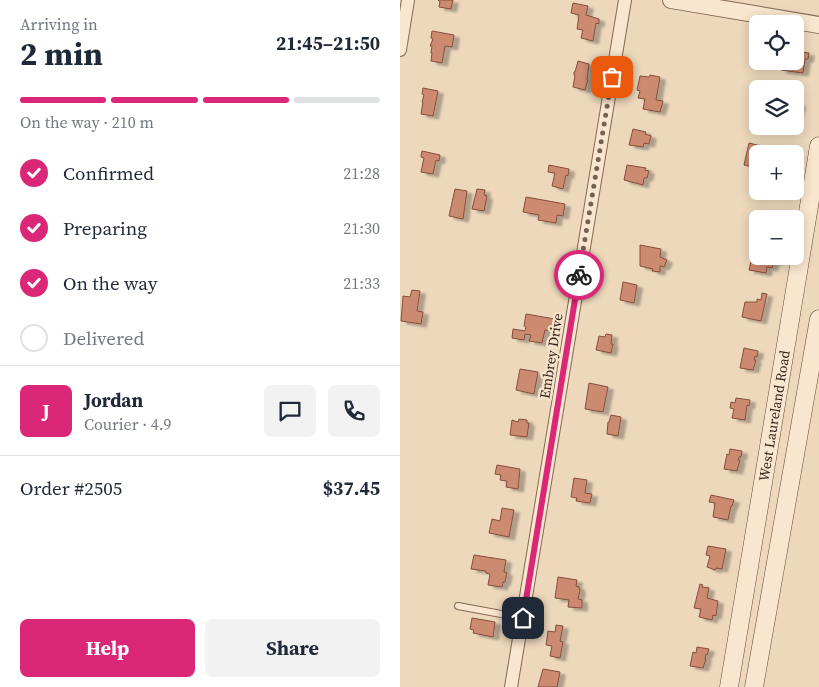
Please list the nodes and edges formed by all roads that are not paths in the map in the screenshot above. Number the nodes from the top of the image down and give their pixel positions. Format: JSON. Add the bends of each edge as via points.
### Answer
{"nodes":[{"id":1,"x":408,"y":0,"type":"edge"},
{"id":2,"x":625,"y":0,"type":"edge"},
{"id":3,"x":671,"y":0,"type":"edge"},
{"id":4,"x":819,"y":25,"type":"edge"},
{"id":5,"x":400,"y":50,"type":"edge"},
{"id":6,"x":819,"y":146,"type":"edge"},
{"id":7,"x":819,"y":319,"type":"edge"},
{"id":8,"x":760,"y":511,"type":"junction"},
{"id":9,"x":784,"y":515,"type":"junction"},
{"id":10,"x":458,"y":606,"type":"dead end"},
{"id":11,"x":523,"y":618,"type":"junction"},
{"id":12,"x":511,"y":687,"type":"edge"},
{"id":13,"x":730,"y":687,"type":"edge"},
{"id":14,"x":754,"y":687,"type":"edge"}],
"edges":[{"from":1,"to":5,"type":"street"},
{"from":2,"to":11,"type":"street","name":"Embrey Drive"},
{"from":3,"to":4,"type":"street"},
{"from":6,"to":8,"type":"main road","name":"West Laureland Road"},
{"from":7,"to":9,"type":"main road","name":"West Laureland Road"},
{"from":8,"to":9,"type":"main road"},
{"from":8,"to":13,"type":"main road","name":"West Laureland Road"},
{"from":9,"to":14,"type":"main road","name":"West Laureland Road"},
{"from":10,"to":11,"type":"lane"},
{"from":11,"to":12,"type":"street","name":"Embrey Drive"}]}
